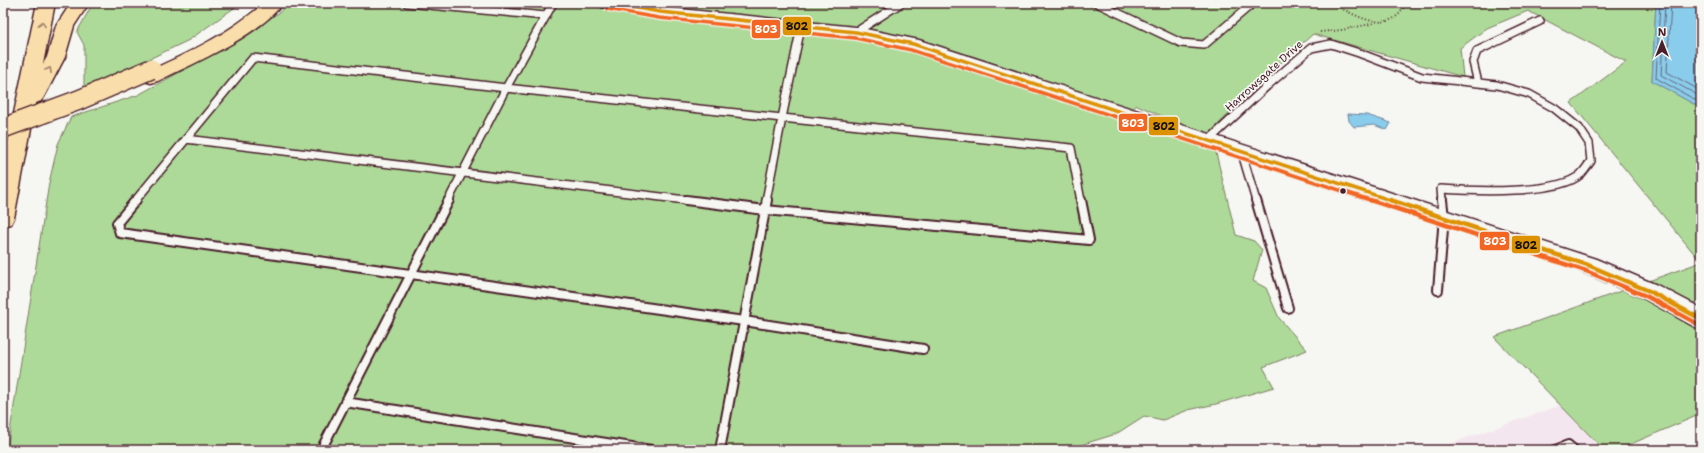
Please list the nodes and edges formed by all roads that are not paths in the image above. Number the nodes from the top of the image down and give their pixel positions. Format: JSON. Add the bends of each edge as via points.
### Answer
{"nodes":[{"id":1,"x":46,"y":3,"type":"edge"},
{"id":2,"x":80,"y":3,"type":"edge"},
{"id":3,"x":256,"y":3,"type":"edge"},
{"id":4,"x":274,"y":3,"type":"edge"},
{"id":5,"x":407,"y":3,"type":"edge"},
{"id":6,"x":553,"y":3,"type":"edge"},
{"id":7,"x":608,"y":3,"type":"edge"},
{"id":8,"x":901,"y":3,"type":"edge"},
{"id":9,"x":1097,"y":3,"type":"edge"},
{"id":10,"x":1253,"y":3,"type":"edge"},
{"id":11,"x":546,"y":16,"type":"junction"},
{"id":12,"x":1540,"y":21,"type":"dead end"},
{"id":13,"x":801,"y":27,"type":"junction"},
{"id":14,"x":856,"y":32,"type":"junction"},
{"id":15,"x":151,"y":73,"type":"junction"},
{"id":16,"x":1478,"y":83,"type":"junction"},
{"id":17,"x":506,"y":88,"type":"junction"},
{"id":18,"x":23,"y":117,"type":"junction"},
{"id":19,"x":782,"y":118,"type":"junction"},
{"id":20,"x":3,"y":128,"type":"edge"},
{"id":21,"x":3,"y":136,"type":"edge"},
{"id":22,"x":186,"y":139,"type":"junction"},
{"id":23,"x":1209,"y":140,"type":"junction"},
{"id":24,"x":1241,"y":150,"type":"junction"},
{"id":25,"x":463,"y":173,"type":"junction"},
{"id":26,"x":765,"y":210,"type":"junction"},
{"id":27,"x":1444,"y":217,"type":"junction"},
{"id":28,"x":3,"y":218,"type":"edge"},
{"id":29,"x":410,"y":275,"type":"junction"},
{"id":30,"x":1438,"y":290,"type":"dead end"},
{"id":31,"x":1288,"y":308,"type":"dead end"},
{"id":32,"x":1701,"y":319,"type":"edge"},
{"id":33,"x":744,"y":321,"type":"junction"},
{"id":34,"x":923,"y":349,"type":"dead end"},
{"id":35,"x":345,"y":402,"type":"junction"},
{"id":36,"x":321,"y":450,"type":"edge"},
{"id":37,"x":651,"y":450,"type":"edge"},
{"id":38,"x":720,"y":450,"type":"edge"},
{"id":39,"x":1555,"y":450,"type":"edge"},
{"id":40,"x":1574,"y":450,"type":"edge"}],
"edges":[{"from":18,"to":1,"type":"highway","one_way":true},
{"from":18,"to":2,"type":"highway","one_way":true,"via":[[56,57],[65,26]]},
{"from":3,"to":15,"type":"highway","via":[[217,33]]},
{"from":4,"to":15,"type":"highway","via":[[227,38],[188,60]]},
{"from":5,"to":11,"type":"lane"},
{"from":6,"to":11,"type":"lane"},
{"from":7,"to":13,"type":"street","via":[[660,12]]},
{"from":8,"to":14,"type":"lane"},
{"from":9,"to":10,"type":"lane","via":[[1181,43],[1200,46]]},
{"from":11,"to":17,"type":"lane"},
{"from":12,"to":16,"type":"lane","via":[[1477,51],[1472,57],[1472,65]]},
{"from":13,"to":14,"type":"street"},
{"from":13,"to":19,"type":"lane"},
{"from":14,"to":23,"type":"street","via":[[913,44]]},
{"from":15,"to":20,"type":"highway","bridge":true},
{"from":15,"to":21,"type":"highway","via":[[64,114]]},
{"from":16,"to":23,"type":"lane","name":"Harrowsgate Drive","via":[[1423,77],[1340,46],[1321,45],[1311,48]]},
{"from":16,"to":27,"type":"lane","name":"Harrowsgate Drive","via":[[1513,88],[1548,104],[1587,138],[1593,151],[1590,164],[1585,172],[1569,182],[1540,187],[1508,190],[1441,189]]},
{"from":17,"to":19,"type":"lane"},
{"from":17,"to":22,"type":"lane","via":[[253,58]]},
{"from":17,"to":25,"type":"lane"},
{"from":18,"to":28,"type":"highway"},
{"from":19,"to":26,"type":"lane"},
{"from":19,"to":26,"type":"lane","via":[[1071,148],[1089,240]]},
{"from":22,"to":25,"type":"lane"},
{"from":22,"to":29,"type":"lane","via":[[117,223],[120,233]]},
{"from":23,"to":24,"type":"street"},
{"from":24,"to":27,"type":"street"},
{"from":24,"to":31,"type":"lane"},
{"from":25,"to":26,"type":"lane"},
{"from":25,"to":29,"type":"lane"},
{"from":26,"to":33,"type":"lane"},
{"from":27,"to":30,"type":"lane","name":"Harrowsgate Drive"},
{"from":27,"to":32,"type":"street","via":[[1588,265],[1649,291]]},
{"from":29,"to":33,"type":"lane"},
{"from":29,"to":35,"type":"lane"},
{"from":33,"to":34,"type":"lane"},
{"from":33,"to":38,"type":"lane"},
{"from":35,"to":36,"type":"lane"},
{"from":35,"to":37,"type":"lane"},
{"from":39,"to":40,"type":"lane","via":[[1568,445]]}]}
